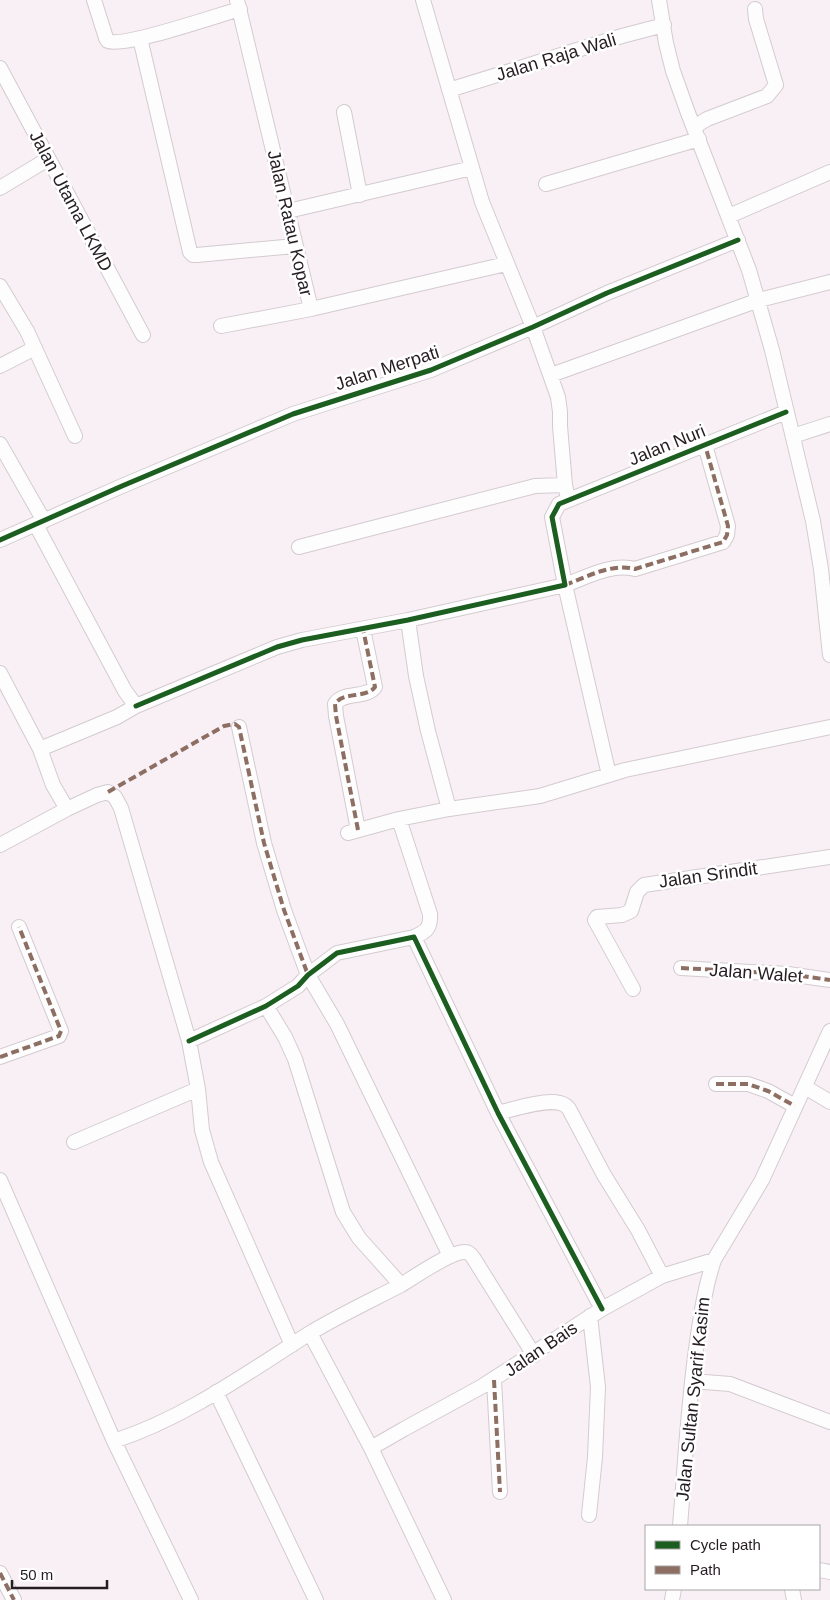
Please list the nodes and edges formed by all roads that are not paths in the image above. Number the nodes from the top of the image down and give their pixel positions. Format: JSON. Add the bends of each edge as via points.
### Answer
{"nodes":[{"id":1,"x":94,"y":0,"type":"edge"},
{"id":2,"x":423,"y":0,"type":"edge"},
{"id":3,"x":659,"y":0,"type":"edge"},
{"id":4,"x":239,"y":4,"type":"edge"},
{"id":5,"x":756,"y":9,"type":"dead end"},
{"id":6,"x":664,"y":26,"type":"junction"},
{"id":7,"x":140,"y":38,"type":"junction"},
{"id":8,"x":0,"y":68,"type":"edge"},
{"id":9,"x":449,"y":90,"type":"junction"},
{"id":10,"x":344,"y":112,"type":"dead end"},
{"id":11,"x":696,"y":133,"type":"junction"},
{"id":12,"x":48,"y":159,"type":"junction"},
{"id":13,"x":472,"y":168,"type":"junction"},
{"id":14,"x":830,"y":172,"type":"edge"},
{"id":15,"x":546,"y":184,"type":"dead end"},
{"id":16,"x":0,"y":188,"type":"edge"},
{"id":17,"x":360,"y":195,"type":"junction"},
{"id":18,"x":288,"y":211,"type":"junction"},
{"id":19,"x":729,"y":216,"type":"junction"},
{"id":20,"x":738,"y":240,"type":"junction"},
{"id":21,"x":295,"y":246,"type":"junction"},
{"id":22,"x":506,"y":264,"type":"junction"},
{"id":23,"x":830,"y":282,"type":"edge"},
{"id":24,"x":0,"y":286,"type":"edge"},
{"id":25,"x":759,"y":300,"type":"junction"},
{"id":26,"x":311,"y":309,"type":"junction"},
{"id":27,"x":221,"y":326,"type":"dead end"},
{"id":28,"x":533,"y":327,"type":"junction"},
{"id":29,"x":143,"y":335,"type":"dead end"},
{"id":30,"x":35,"y":348,"type":"junction"},
{"id":31,"x":0,"y":366,"type":"edge"},
{"id":32,"x":551,"y":375,"type":"junction"},
{"id":33,"x":786,"y":412,"type":"junction"},
{"id":34,"x":830,"y":424,"type":"edge"},
{"id":35,"x":75,"y":436,"type":"dead end"},
{"id":36,"x":793,"y":436,"type":"junction"},
{"id":37,"x":0,"y":444,"type":"edge"},
{"id":38,"x":705,"y":445,"type":"junction"},
{"id":39,"x":565,"y":486,"type":"junction"},
{"id":40,"x":564,"y":502,"type":"junction"},
{"id":41,"x":40,"y":523,"type":"junction"},
{"id":42,"x":0,"y":540,"type":"edge"},
{"id":43,"x":299,"y":547,"type":"dead end"},
{"id":44,"x":826,"y":580,"type":"edge"},
{"id":45,"x":565,"y":585,"type":"junction"},
{"id":46,"x":408,"y":620,"type":"junction"},
{"id":47,"x":363,"y":628,"type":"junction"},
{"id":48,"x":830,"y":650,"type":"edge"},
{"id":49,"x":830,"y":655,"type":"edge"},
{"id":50,"x":0,"y":673,"type":"edge"},
{"id":51,"x":136,"y":706,"type":"junction"},
{"id":52,"x":239,"y":727,"type":"dead end"},
{"id":53,"x":830,"y":727,"type":"edge"},
{"id":54,"x":40,"y":749,"type":"junction"},
{"id":55,"x":609,"y":775,"type":"junction"},
{"id":56,"x":67,"y":809,"type":"junction"},
{"id":57,"x":449,"y":809,"type":"junction"},
{"id":58,"x":399,"y":819,"type":"junction"},
{"id":59,"x":0,"y":845,"type":"edge"},
{"id":60,"x":830,"y":857,"type":"edge"},
{"id":61,"x":19,"y":927,"type":"dead end"},
{"id":62,"x":414,"y":937,"type":"junction"},
{"id":63,"x":681,"y":968,"type":"dead end"},
{"id":64,"x":308,"y":975,"type":"junction"},
{"id":65,"x":830,"y":980,"type":"edge"},
{"id":66,"x":632,"y":989,"type":"dead end"},
{"id":67,"x":266,"y":1006,"type":"junction"},
{"id":68,"x":830,"y":1031,"type":"edge"},
{"id":69,"x":189,"y":1041,"type":"junction"},
{"id":70,"x":0,"y":1057,"type":"edge"},
{"id":71,"x":716,"y":1084,"type":"dead end"},
{"id":72,"x":805,"y":1087,"type":"junction"},
{"id":73,"x":198,"y":1089,"type":"junction"},
{"id":74,"x":830,"y":1102,"type":"edge"},
{"id":75,"x":795,"y":1106,"type":"junction"},
{"id":76,"x":498,"y":1113,"type":"junction"},
{"id":77,"x":74,"y":1142,"type":"dead end"},
{"id":78,"x":0,"y":1180,"type":"edge"},
{"id":79,"x":450,"y":1256,"type":"junction"},
{"id":80,"x":714,"y":1260,"type":"junction"},
{"id":81,"x":662,"y":1276,"type":"junction"},
{"id":82,"x":400,"y":1285,"type":"junction"},
{"id":83,"x":596,"y":1312,"type":"junction"},
{"id":84,"x":310,"y":1334,"type":"junction"},
{"id":85,"x":292,"y":1345,"type":"junction"},
{"id":86,"x":534,"y":1354,"type":"junction"},
{"id":87,"x":494,"y":1380,"type":"junction"},
{"id":88,"x":692,"y":1381,"type":"junction"},
{"id":89,"x":216,"y":1392,"type":"junction"},
{"id":90,"x":830,"y":1422,"type":"edge"},
{"id":91,"x":114,"y":1441,"type":"junction"},
{"id":92,"x":371,"y":1448,"type":"junction"},
{"id":93,"x":500,"y":1492,"type":"dead end"},
{"id":94,"x":589,"y":1515,"type":"dead end"},
{"id":95,"x":680,"y":1525,"type":"edge"},
{"id":96,"x":0,"y":1573,"type":"edge"},
{"id":97,"x":14,"y":1600,"type":"edge"},
{"id":98,"x":191,"y":1600,"type":"edge"},
{"id":99,"x":316,"y":1600,"type":"edge"},
{"id":100,"x":444,"y":1600,"type":"edge"}],
"edges":[{"from":1,"to":7,"type":"street","via":[[108,42]]},
{"from":2,"to":9,"type":"street"},
{"from":3,"to":6,"type":"street"},
{"from":4,"to":7,"type":"street"},
{"from":4,"to":18,"type":"street","name":"Jalan Ratau Kopar"},
{"from":5,"to":11,"type":"street","via":[[756,20],[776,86],[767,96],[707,119]]},
{"from":6,"to":9,"type":"street","name":"Jalan Raja Wali"},
{"from":6,"to":11,"type":"street","via":[[673,71]]},
{"from":7,"to":21,"type":"street","via":[[190,252],[197,255]]},
{"from":8,"to":12,"type":"street","name":"Jalan Utama LKMD"},
{"from":9,"to":13,"type":"street"},
{"from":10,"to":17,"type":"street"},
{"from":11,"to":15,"type":"street"},
{"from":11,"to":19,"type":"street"},
{"from":12,"to":16,"type":"street"},
{"from":12,"to":29,"type":"street","name":"Jalan Utama LKMD"},
{"from":13,"to":17,"type":"street"},
{"from":13,"to":22,"type":"street"},
{"from":14,"to":19,"type":"street"},
{"from":17,"to":18,"type":"street"},
{"from":18,"to":21,"type":"street","name":"Jalan Ratau Kopar"},
{"from":19,"to":20,"type":"street"},
{"from":20,"to":25,"type":"street"},
{"from":20,"to":28,"type":"street","name":"Jalan Merpati"},
{"from":21,"to":26,"type":"street","name":"Jalan Ratau Kopar"},
{"from":22,"to":26,"type":"street","name":"Jalan Ratau Kopar"},
{"from":22,"to":28,"type":"street"},
{"from":23,"to":25,"type":"street"},
{"from":24,"to":30,"type":"street"},
{"from":25,"to":32,"type":"street"},
{"from":25,"to":33,"type":"street"},
{"from":26,"to":27,"type":"street"},
{"from":28,"to":32,"type":"street"},
{"from":28,"to":41,"type":"street","name":"Jalan Merpati","via":[[430,370],[294,414]]},
{"from":30,"to":31,"type":"street"},
{"from":30,"to":35,"type":"street"},
{"from":32,"to":39,"type":"street","via":[[560,412]]},
{"from":33,"to":36,"type":"street"},
{"from":33,"to":38,"type":"street","name":"Jalan Nuri"},
{"from":34,"to":36,"type":"street"},
{"from":36,"to":44,"type":"street"},
{"from":37,"to":41,"type":"street"},
{"from":38,"to":40,"type":"street","name":"Jalan Nuri"},
{"from":38,"to":45,"type":"street","via":[[728,526],[724,542],[635,569],[612,567]]},
{"from":39,"to":40,"type":"street"},
{"from":39,"to":43,"type":"street","via":[[535,486]]},
{"from":40,"to":45,"type":"street","via":[[552,517]]},
{"from":41,"to":42,"type":"street","name":"Jalan Merpati"},
{"from":41,"to":51,"type":"street","via":[[125,692]]},
{"from":44,"to":48,"type":"street"},
{"from":45,"to":46,"type":"street"},
{"from":45,"to":55,"type":"street"},
{"from":46,"to":47,"type":"street"},
{"from":46,"to":57,"type":"street","via":[[416,676]]},
{"from":47,"to":51,"type":"street","via":[[277,647]]},
{"from":47,"to":58,"type":"street","via":[[374,687],[370,691],[340,698],[335,704],[353,832]]},
{"from":48,"to":49,"type":"street"},
{"from":50,"to":54,"type":"street"},
{"from":51,"to":54,"type":"street"},
{"from":52,"to":64,"type":"street","via":[[264,843]]},
{"from":53,"to":55,"type":"street"},
{"from":54,"to":56,"type":"street"},
{"from":55,"to":57,"type":"street","via":[[540,796]]},
{"from":56,"to":59,"type":"street"},
{"from":56,"to":69,"type":"street","via":[[108,792],[121,808]]},
{"from":57,"to":58,"type":"street"},
{"from":58,"to":62,"type":"street","via":[[430,914],[428,928]]},
{"from":60,"to":66,"type":"street","name":"Jalan Srindit","via":[[644,885],[637,892],[631,911],[595,920]]},
{"from":61,"to":70,"type":"street","via":[[61,1034]]},
{"from":62,"to":64,"type":"street","via":[[337,952]]},
{"from":62,"to":76,"type":"street"},
{"from":63,"to":65,"type":"street","name":"Jalan Walet","via":[[788,974]]},
{"from":64,"to":67,"type":"street","via":[[298,986]]},
{"from":64,"to":79,"type":"street","via":[[337,1024]]},
{"from":67,"to":69,"type":"street"},
{"from":67,"to":82,"type":"street","via":[[295,1059],[343,1212],[359,1238]]},
{"from":68,"to":72,"type":"street","name":"Jalan Sultan Syarif Kasim"},
{"from":69,"to":73,"type":"street"},
{"from":71,"to":75,"type":"street","via":[[748,1084]]},
{"from":72,"to":74,"type":"street"},
{"from":72,"to":75,"type":"street","name":"Jalan Sultan Syarif Kasim"},
{"from":73,"to":77,"type":"street"},
{"from":73,"to":85,"type":"street","via":[[202,1130],[211,1162]]},
{"from":75,"to":80,"type":"street","name":"Jalan Sultan Syarif Kasim","via":[[762,1180]]},
{"from":76,"to":81,"type":"street","via":[[554,1102],[566,1105]]},
{"from":76,"to":83,"type":"street"},
{"from":78,"to":91,"type":"street"},
{"from":79,"to":82,"type":"street"},
{"from":79,"to":86,"type":"street","via":[[464,1252],[470,1254]]},
{"from":80,"to":81,"type":"street","name":"Jalan Bais"},
{"from":80,"to":88,"type":"street","name":"Jalan Sultan Syarif Kasim","via":[[706,1284]]},
{"from":81,"to":83,"type":"street","name":"Jalan Bais"},
{"from":82,"to":84,"type":"street"},
{"from":83,"to":86,"type":"street","name":"Jalan Bais"},
{"from":83,"to":94,"type":"street","via":[[598,1387]]},
{"from":84,"to":85,"type":"street"},
{"from":84,"to":92,"type":"street"},
{"from":85,"to":89,"type":"street"},
{"from":86,"to":87,"type":"street","name":"Jalan Bais"},
{"from":87,"to":92,"type":"street","name":"Jalan Bais"},
{"from":87,"to":93,"type":"street"},
{"from":88,"to":90,"type":"street","via":[[730,1384]]},
{"from":88,"to":95,"type":"street","name":"Jalan Sultan Syarif Kasim"},
{"from":89,"to":91,"type":"street","via":[[150,1428]]},
{"from":89,"to":99,"type":"street"},
{"from":91,"to":98,"type":"street"},
{"from":92,"to":100,"type":"street"},
{"from":96,"to":97,"type":"street"}]}
